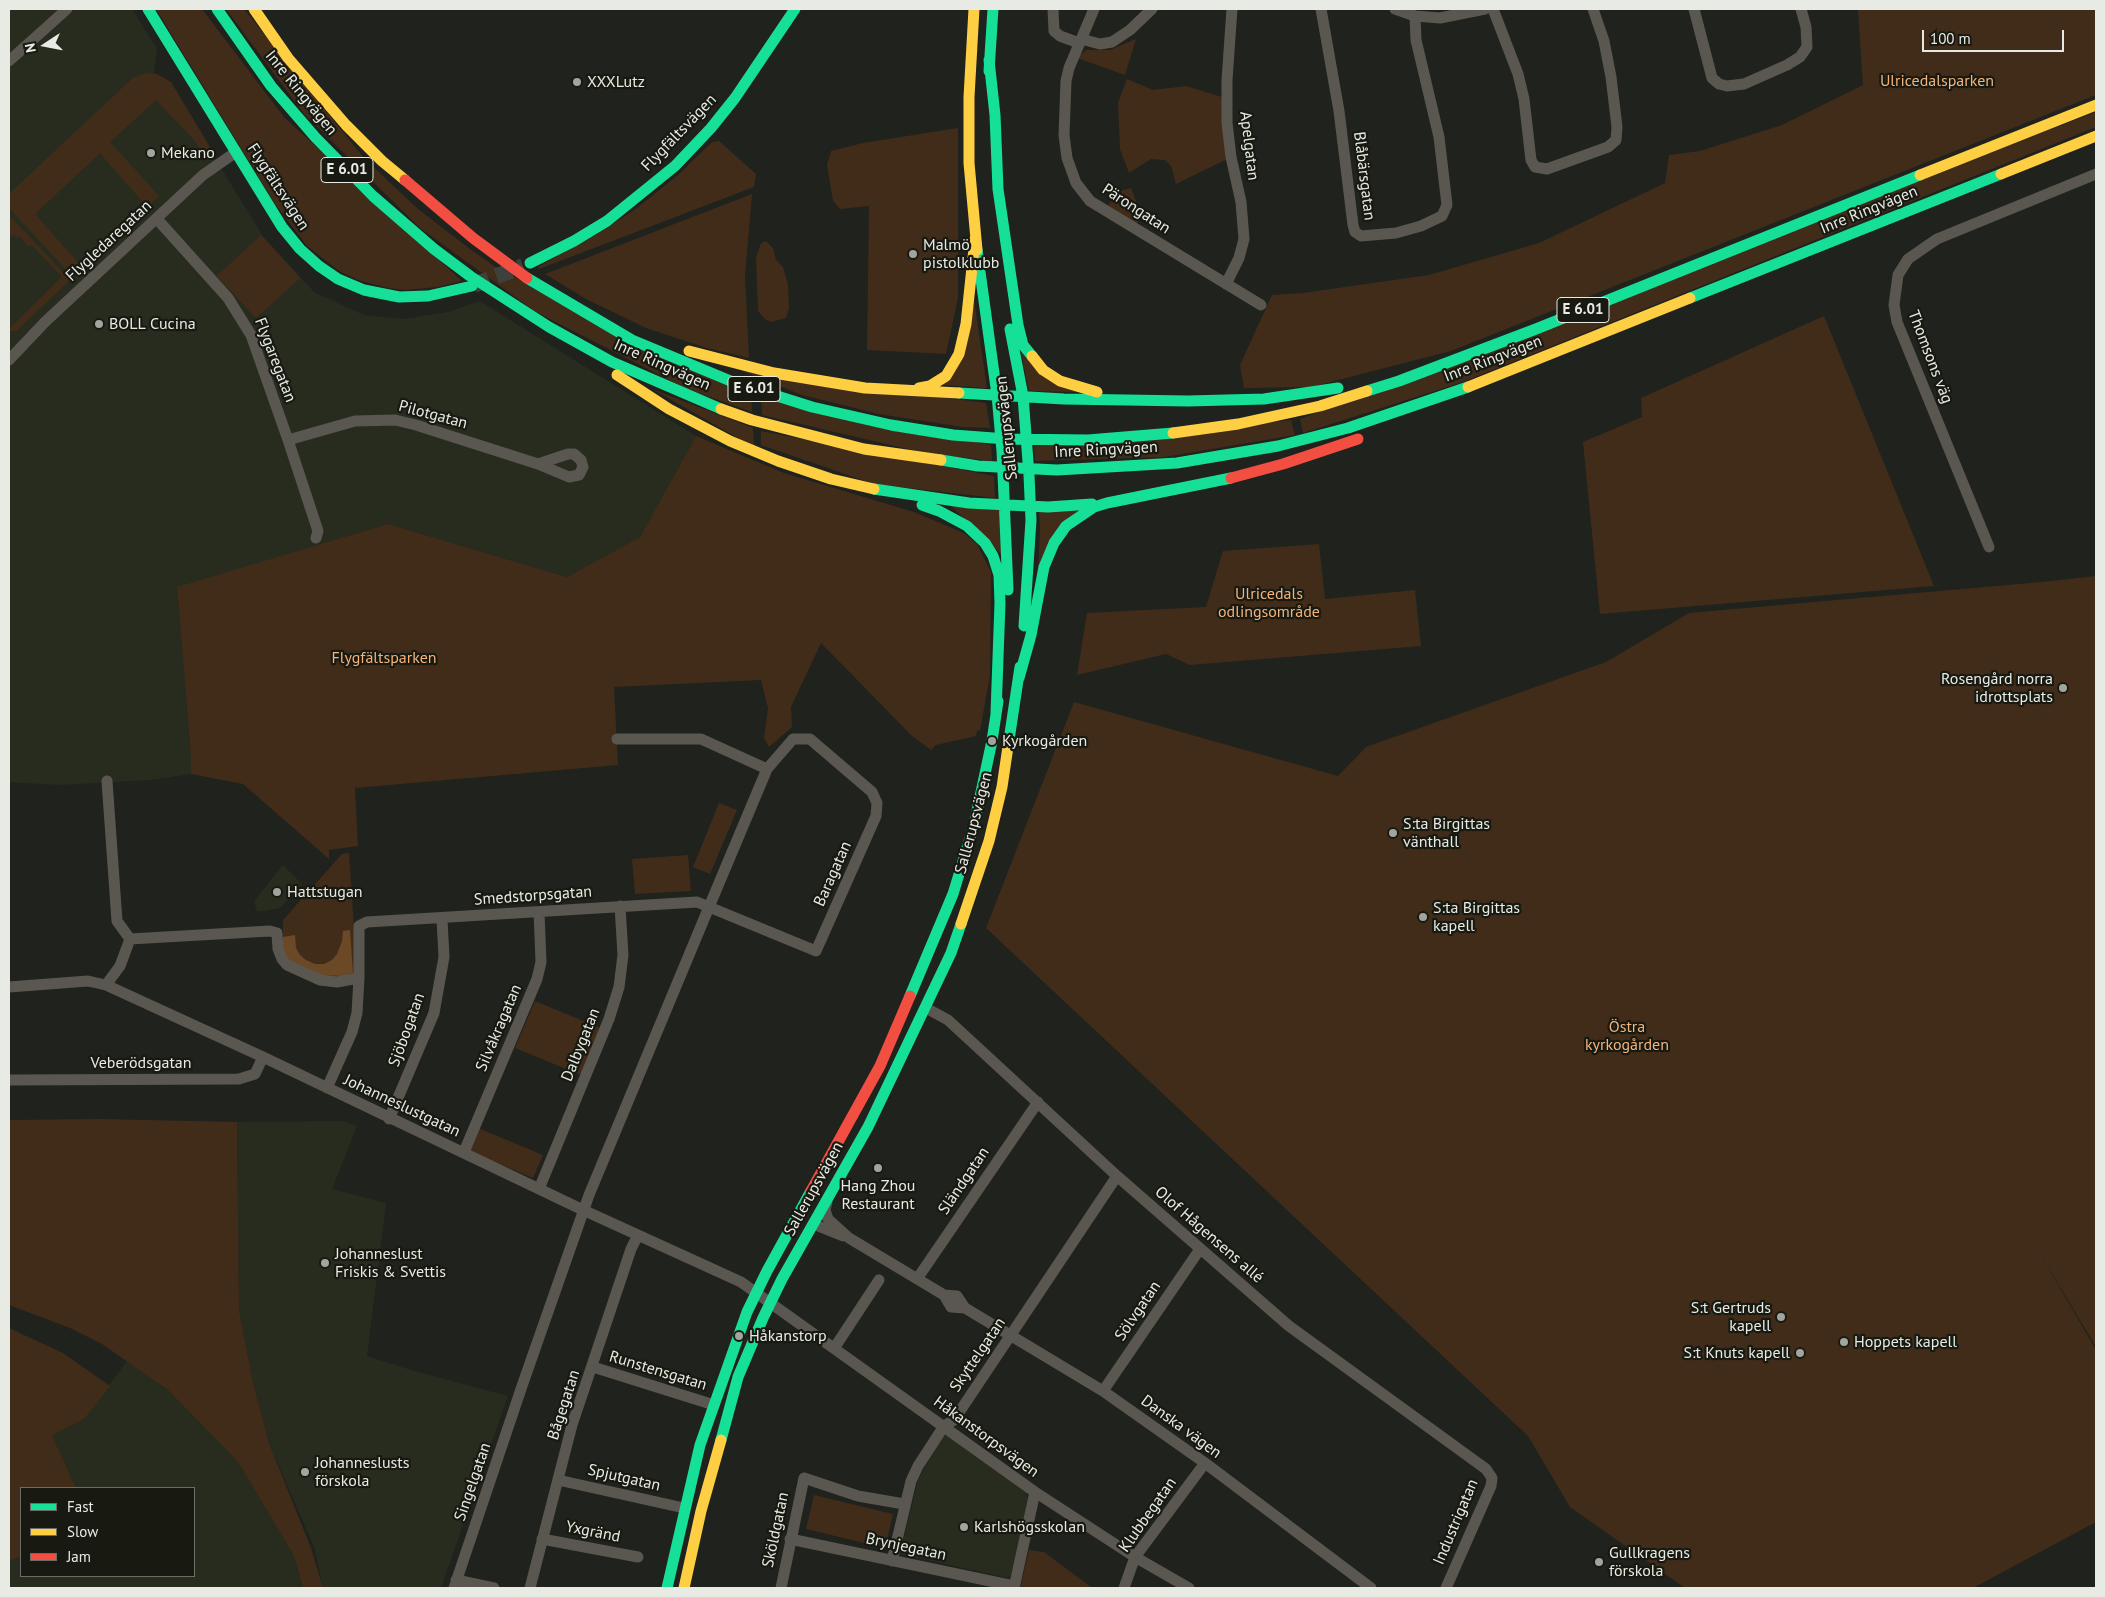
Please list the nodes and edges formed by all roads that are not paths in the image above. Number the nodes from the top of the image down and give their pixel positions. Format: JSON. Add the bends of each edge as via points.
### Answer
{"nodes":[{"id":1,"x":67,"y":9,"type":"edge"},
{"id":2,"x":148,"y":9,"type":"edge"},
{"id":3,"x":218,"y":9,"type":"edge"},
{"id":4,"x":254,"y":9,"type":"edge"},
{"id":5,"x":795,"y":9,"type":"edge"},
{"id":6,"x":974,"y":9,"type":"edge"},
{"id":7,"x":993,"y":9,"type":"edge"},
{"id":8,"x":1053,"y":9,"type":"edge"},
{"id":9,"x":1094,"y":9,"type":"edge"},
{"id":10,"x":1152,"y":9,"type":"edge"},
{"id":11,"x":1232,"y":9,"type":"edge"},
{"id":12,"x":1321,"y":9,"type":"edge"},
{"id":13,"x":1485,"y":9,"type":"edge"},
{"id":14,"x":1494,"y":9,"type":"edge"},
{"id":15,"x":1593,"y":9,"type":"edge"},
{"id":16,"x":1694,"y":9,"type":"edge"},
{"id":17,"x":1801,"y":9,"type":"edge"},
{"id":18,"x":1405,"y":12,"type":"edge"},
{"id":19,"x":1080,"y":41,"type":"junction"},
{"id":20,"x":989,"y":60,"type":"junction"},
{"id":21,"x":9,"y":61,"type":"edge"},
{"id":22,"x":2096,"y":104,"type":"edge"},
{"id":23,"x":2096,"y":136,"type":"edge"},
{"id":24,"x":236,"y":152,"type":"junction"},
{"id":25,"x":2096,"y":174,"type":"edge"},
{"id":26,"x":157,"y":219,"type":"junction"},
{"id":27,"x":975,"y":239,"type":"junction"},
{"id":28,"x":530,"y":263,"type":"tunnel mouth"},
{"id":29,"x":1226,"y":284,"type":"junction"},
{"id":30,"x":472,"y":286,"type":"tunnel mouth"},
{"id":31,"x":568,"y":304,"type":"junction"},
{"id":32,"x":1261,"y":305,"type":"dead end"},
{"id":33,"x":1594,"y":337,"type":"junction"},
{"id":34,"x":590,"y":349,"type":"junction"},
{"id":35,"x":11,"y":354,"type":"edge"},
{"id":36,"x":1467,"y":356,"type":"junction"},
{"id":37,"x":894,"y":390,"type":"junction"},
{"id":38,"x":997,"y":395,"type":"junction"},
{"id":39,"x":1023,"y":396,"type":"junction"},
{"id":40,"x":1132,"y":399,"type":"junction"},
{"id":41,"x":1404,"y":422,"type":"dead end"},
{"id":42,"x":1369,"y":435,"type":"dead end"},
{"id":43,"x":288,"y":440,"type":"junction"},
{"id":44,"x":538,"y":464,"type":"dead end"},
{"id":45,"x":886,"y":492,"type":"junction"},
{"id":46,"x":1129,"y":499,"type":"junction"},
{"id":47,"x":1006,"y":505,"type":"junction"},
{"id":48,"x":1030,"y":507,"type":"junction"},
{"id":49,"x":316,"y":538,"type":"dead end"},
{"id":50,"x":1989,"y":547,"type":"dead end"},
{"id":51,"x":1019,"y":678,"type":"junction"},
{"id":52,"x":996,"y":713,"type":"junction"},
{"id":53,"x":617,"y":739,"type":"dead end"},
{"id":54,"x":793,"y":740,"type":"joint"},
{"id":55,"x":767,"y":769,"type":"junction"},
{"id":56,"x":107,"y":781,"type":"dead end"},
{"id":57,"x":620,"y":906,"type":"junction"},
{"id":58,"x":709,"y":907,"type":"junction"},
{"id":59,"x":539,"y":912,"type":"junction"},
{"id":60,"x":442,"y":919,"type":"junction"},
{"id":61,"x":130,"y":939,"type":"junction"},
{"id":62,"x":359,"y":978,"type":"junction"},
{"id":63,"x":106,"y":985,"type":"junction"},
{"id":64,"x":9,"y":987,"type":"edge"},
{"id":65,"x":926,"y":1008,"type":"junction"},
{"id":66,"x":263,"y":1057,"type":"junction"},
{"id":67,"x":9,"y":1080,"type":"edge"},
{"id":68,"x":327,"y":1088,"type":"junction"},
{"id":69,"x":1038,"y":1102,"type":"junction"},
{"id":70,"x":389,"y":1119,"type":"junction"},
{"id":71,"x":839,"y":1141,"type":"junction"},
{"id":72,"x":464,"y":1152,"type":"junction"},
{"id":73,"x":1117,"y":1176,"type":"junction"},
{"id":74,"x":539,"y":1189,"type":"junction"},
{"id":75,"x":828,"y":1198,"type":"junction"},
{"id":76,"x":584,"y":1210,"type":"junction"},
{"id":77,"x":813,"y":1224,"type":"junction"},
{"id":78,"x":638,"y":1235,"type":"junction"},
{"id":79,"x":849,"y":1238,"type":"junction"},
{"id":80,"x":1200,"y":1249,"type":"junction"},
{"id":81,"x":917,"y":1279,"type":"junction"},
{"id":82,"x":879,"y":1280,"type":"dead end"},
{"id":83,"x":757,"y":1292,"type":"junction"},
{"id":84,"x":771,"y":1302,"type":"junction"},
{"id":85,"x":1010,"y":1336,"type":"junction"},
{"id":86,"x":834,"y":1347,"type":"junction"},
{"id":87,"x":593,"y":1367,"type":"junction"},
{"id":88,"x":1103,"y":1391,"type":"junction"},
{"id":89,"x":714,"y":1405,"type":"junction"},
{"id":90,"x":944,"y":1426,"type":"junction"},
{"id":91,"x":1204,"y":1464,"type":"junction"},
{"id":92,"x":1486,"y":1469,"type":"joint"},
{"id":93,"x":558,"y":1480,"type":"junction"},
{"id":94,"x":1035,"y":1492,"type":"junction"},
{"id":95,"x":904,"y":1504,"type":"junction"},
{"id":96,"x":684,"y":1508,"type":"junction"},
{"id":97,"x":542,"y":1539,"type":"junction"},
{"id":98,"x":790,"y":1539,"type":"junction"},
{"id":99,"x":638,"y":1557,"type":"dead end"},
{"id":100,"x":1135,"y":1557,"type":"junction"},
{"id":101,"x":892,"y":1561,"type":"junction"},
{"id":102,"x":455,"y":1584,"type":"edge"},
{"id":103,"x":1014,"y":1587,"type":"edge"},
{"id":104,"x":1370,"y":1587,"type":"edge"},
{"id":105,"x":494,"y":1588,"type":"edge"},
{"id":106,"x":530,"y":1588,"type":"edge"},
{"id":107,"x":667,"y":1588,"type":"edge"},
{"id":108,"x":684,"y":1588,"type":"edge"},
{"id":109,"x":781,"y":1588,"type":"edge"},
{"id":110,"x":1124,"y":1588,"type":"edge"},
{"id":111,"x":1189,"y":1588,"type":"edge"},
{"id":112,"x":1381,"y":1588,"type":"edge"},
{"id":113,"x":1446,"y":1588,"type":"edge"}],
"edges":[{"from":1,"to":21,"type":"street"},
{"from":2,"to":24,"type":"main road","name":"Flygfältsvägen"},
{"from":3,"to":34,"type":"main road","name":"Inre Ringvägen","number":"E 6.01","via":[[271,86],[373,196],[470,276],[549,327]]},
{"from":4,"to":31,"type":"main road","name":"Inre Ringvägen","number":"E 6.01","via":[[288,58],[382,161],[472,238]]},
{"from":5,"to":28,"type":"main road","name":"Flygfältsvägen","via":[[735,98],[675,166],[606,221]]},
{"from":6,"to":27,"type":"main road","name":"Sallerupsvägen","via":[[968,146]]},
{"from":7,"to":20,"type":"main road","name":"Sallerupsvägen"},
{"from":8,"to":19,"type":"street","via":[[1054,31],[1060,36]]},
{"from":9,"to":19,"type":"street","name":"Pärongatan"},
{"from":10,"to":19,"type":"street","via":[[1112,42]]},
{"from":11,"to":29,"type":"street","name":"Apelgatan","via":[[1227,70],[1228,123],[1244,239],[1240,258]]},
{"from":12,"to":18,"type":"street","name":"Blåbärsgatan","via":[[1339,111],[1353,225],[1361,236],[1396,233],[1421,226],[1442,216],[1447,205],[1439,137],[1416,40]]},
{"from":13,"to":18,"type":"street","via":[[1440,18]]},
{"from":14,"to":15,"type":"street","via":[[1524,99],[1531,160],[1535,167],[1548,168],[1608,147],[1616,140],[1611,77]]},
{"from":16,"to":17,"type":"street","via":[[1712,78],[1727,86],[1744,84],[1800,56],[1807,46]]},
{"from":19,"to":29,"type":"street","name":"Pärongatan","via":[[1069,68],[1064,97],[1067,158],[1076,183],[1090,202]]},
{"from":20,"to":39,"type":"main road","name":"Sallerupsvägen","via":[[991,190]]},
{"from":20,"to":40,"type":"main road","via":[[998,189],[1023,345],[1043,370],[1060,381]]},
{"from":22,"to":36,"type":"main road","name":"Inre Ringvägen","number":"E 6.01"},
{"from":23,"to":33,"type":"main road","name":"Inre Ringvägen","number":"E 6.01"},
{"from":24,"to":26,"type":"street","name":"Flygledaregatan","via":[[203,175]]},
{"from":24,"to":30,"type":"main road","name":"Flygfältsvägen","via":[[282,227],[300,249],[338,279],[364,290],[399,297],[428,296]]},
{"from":25,"to":50,"type":"street","name":"Thomsons väg","via":[[1937,239],[1908,259],[1898,275],[1894,298],[1897,322]]},
{"from":26,"to":35,"type":"street","name":"Flygledaregatan"},
{"from":26,"to":43,"type":"street","name":"Flygaregatan","via":[[228,298],[244,323]]},
{"from":27,"to":37,"type":"main road","via":[[966,324],[956,363],[946,376],[930,386]]},
{"from":27,"to":38,"type":"main road","name":"Sallerupsvägen"},
{"from":29,"to":32,"type":"street","name":"Pärongatan"},
{"from":31,"to":36,"type":"main road","name":"Inre Ringvägen","number":"E 6.01","via":[[632,340],[733,382],[852,418],[953,435],[1007,439],[1088,440],[1161,435],[1272,418],[1350,397]]},
{"from":31,"to":37,"type":"main road","via":[[587,307],[651,338],[725,362],[799,378]]},
{"from":33,"to":34,"type":"main road","name":"Inre Ringvägen","number":"E 6.01","via":[[1385,417],[1314,438],[1177,463],[1057,470],[961,464],[864,450],[752,420],[705,403]]},
{"from":33,"to":41,"type":"main road","via":[[1532,369]]},
{"from":34,"to":45,"type":"main road","via":[[609,370],[642,393],[730,441],[804,471]]},
{"from":36,"to":40,"type":"main road","via":[[1374,381],[1302,395],[1264,399]]},
{"from":37,"to":38,"type":"main road"},
{"from":38,"to":39,"type":"main road"},
{"from":38,"to":47,"type":"main road","name":"Sallerupsvägen"},
{"from":39,"to":40,"type":"main road"},
{"from":39,"to":48,"type":"main road","name":"Sallerupsvägen"},
{"from":42,"to":46,"type":"main road","via":[[1260,471]]},
{"from":43,"to":44,"type":"street","name":"Pilotgatan","via":[[355,421],[395,420]]},
{"from":43,"to":49,"type":"street","name":"Flygaregatan","via":[[318,531]]},
{"from":45,"to":47,"type":"main road"},
{"from":45,"to":52,"type":"main road","via":[[958,520],[976,533],[993,556],[999,575],[1000,603]]},
{"from":46,"to":48,"type":"main road","via":[[1062,507]]},
{"from":46,"to":51,"type":"main road","via":[[1083,512],[1066,526],[1054,543],[1044,567]]},
{"from":47,"to":48,"type":"main road"},
{"from":47,"to":52,"type":"main road","name":"Sallerupsvägen","via":[[1008,603]]},
{"from":48,"to":51,"type":"main road","name":"Sallerupsvägen","via":[[1028,585]]},
{"from":51,"to":65,"type":"main road","name":"Sallerupsvägen","via":[[1002,788],[989,841],[951,953]]},
{"from":52,"to":71,"type":"main road","name":"Sallerupsvägen","via":[[974,824],[953,894],[880,1066]]},
{"from":53,"to":55,"type":"street","via":[[701,739]]},
{"from":54,"to":55,"type":"street","name":"Singelgatan"},
{"from":54,"to":58,"type":"street","name":"Baragatan","via":[[810,739],[863,782],[877,803],[876,816],[816,951]]},
{"from":55,"to":58,"type":"street","name":"Singelgatan"},
{"from":56,"to":61,"type":"street","via":[[117,921]]},
{"from":57,"to":58,"type":"street","name":"Smedstorpsgatan","via":[[697,902]]},
{"from":57,"to":59,"type":"street","name":"Smedstorpsgatan"},
{"from":57,"to":74,"type":"street","name":"Dalbygatan","via":[[623,955],[619,987]]},
{"from":58,"to":76,"type":"street","name":"Singelgatan"},
{"from":59,"to":60,"type":"street","name":"Smedstorpsgatan"},
{"from":59,"to":72,"type":"street","name":"Silvåkragatan","via":[[541,962],[538,980]]},
{"from":60,"to":62,"type":"street","name":"Smedstorpsgatan","via":[[367,922],[359,926]]},
{"from":60,"to":70,"type":"street","name":"Sjöbogatan","via":[[444,957],[434,1013]]},
{"from":61,"to":62,"type":"street","via":[[270,930],[277,933],[278,949],[287,964],[320,980],[337,982]]},
{"from":61,"to":63,"type":"street","via":[[120,966]]},
{"from":62,"to":68,"type":"street","via":[[357,1013],[352,1032]]},
{"from":63,"to":64,"type":"street","name":"Johanneslustgatan","via":[[88,981]]},
{"from":63,"to":66,"type":"street","name":"Johanneslustgatan"},
{"from":65,"to":69,"type":"street","name":"Olof Hågensens allé","via":[[948,1020]]},
{"from":65,"to":75,"type":"main road","name":"Sallerupsvägen","via":[[868,1127]]},
{"from":66,"to":67,"type":"street","name":"Veberödsgatan","via":[[255,1074],[239,1079]]},
{"from":66,"to":68,"type":"street","name":"Johanneslustgatan"},
{"from":68,"to":70,"type":"street","name":"Johanneslustgatan"},
{"from":69,"to":73,"type":"street","name":"Olof Hågensens allé"},
{"from":69,"to":81,"type":"street","name":"Sländgatan"},
{"from":70,"to":72,"type":"street","name":"Johanneslustgatan"},
{"from":71,"to":77,"type":"main road","via":[[834,1162],[810,1214]]},
{"from":71,"to":83,"type":"main road","name":"Sallerupsvägen"},
{"from":72,"to":74,"type":"street","name":"Johanneslustgatan"},
{"from":73,"to":80,"type":"street","name":"Olof Hågensens allé"},
{"from":73,"to":85,"type":"street","name":"Skyttelgatan"},
{"from":74,"to":76,"type":"street","name":"Johanneslustgatan"},
{"from":75,"to":77,"type":"main road","name":"Sallerupsvägen"},
{"from":75,"to":79,"type":"street","name":"Danska vägen","via":[[825,1210],[828,1219]]},
{"from":76,"to":78,"type":"street","name":"Johanneslustgatan"},
{"from":76,"to":102,"type":"street","name":"Singelgatan"},
{"from":77,"to":79,"type":"street","name":"Danska vägen"},
{"from":77,"to":84,"type":"main road","name":"Sallerupsvägen"},
{"from":78,"to":83,"type":"street","name":"Johanneslustgatan"},
{"from":78,"to":87,"type":"street","name":"Bågegatan"},
{"from":79,"to":81,"type":"street","name":"Danska vägen"},
{"from":80,"to":88,"type":"street","name":"Sölvgatan"},
{"from":80,"to":92,"type":"street","name":"Olof Hågensens allé","via":[[1289,1326]]},
{"from":81,"to":85,"type":"street","name":"Danska vägen","via":[[944,1295],[957,1296],[965,1308]]},
{"from":82,"to":86,"type":"street"},
{"from":83,"to":84,"type":"street","name":"Johanneslustgatan"},
{"from":83,"to":89,"type":"main road","name":"Sallerupsvägen"},
{"from":84,"to":86,"type":"street","name":"Håkanstorpsvägen"},
{"from":84,"to":108,"type":"main road","name":"Sallerupsvägen","via":[[738,1377],[701,1511]]},
{"from":85,"to":88,"type":"street","name":"Danska vägen"},
{"from":85,"to":90,"type":"street","name":"Skyttelgatan","via":[[954,1420]]},
{"from":86,"to":90,"type":"street","name":"Håkanstorpsvägen"},
{"from":87,"to":89,"type":"street","name":"Runstensgatan"},
{"from":87,"to":93,"type":"street","name":"Bågegatan","via":[[572,1425]]},
{"from":88,"to":91,"type":"street","name":"Danska vägen"},
{"from":89,"to":96,"type":"main road","name":"Sallerupsvägen"},
{"from":90,"to":94,"type":"street","name":"Håkanstorpsvägen"},
{"from":90,"to":95,"type":"street","name":"Skyttelgatan","via":[[914,1473]]},
{"from":91,"to":100,"type":"street","name":"Klubbegatan"},
{"from":91,"to":104,"type":"street","name":"Danska vägen"},
{"from":92,"to":113,"type":"street","name":"Industrigatan","via":[[1492,1478],[1491,1486]]},
{"from":93,"to":96,"type":"street","name":"Spjutgatan"},
{"from":93,"to":97,"type":"street","name":"Bågegatan"},
{"from":94,"to":100,"type":"street","name":"Håkanstorpsvägen"},
{"from":94,"to":103,"type":"street"},
{"from":95,"to":98,"type":"street","name":"Sköldgatan","via":[[858,1496],[804,1478]]},
{"from":95,"to":101,"type":"street","name":"Skyttelgatan"},
{"from":96,"to":107,"type":"main road","name":"Sallerupsvägen"},
{"from":97,"to":99,"type":"street","name":"Yxgränd"},
{"from":97,"to":106,"type":"street","name":"Bågegatan"},
{"from":98,"to":101,"type":"street","name":"Brynjegatan"},
{"from":98,"to":109,"type":"street","name":"Sköldgatan"},
{"from":100,"to":110,"type":"street","name":"Klubbegatan"},
{"from":100,"to":111,"type":"street","name":"Håkanstorpsvägen"},
{"from":101,"to":103,"type":"street","name":"Brynjegatan"},
{"from":102,"to":105,"type":"street"},
{"from":104,"to":112,"type":"street","name":"Danska vägen"}]}
